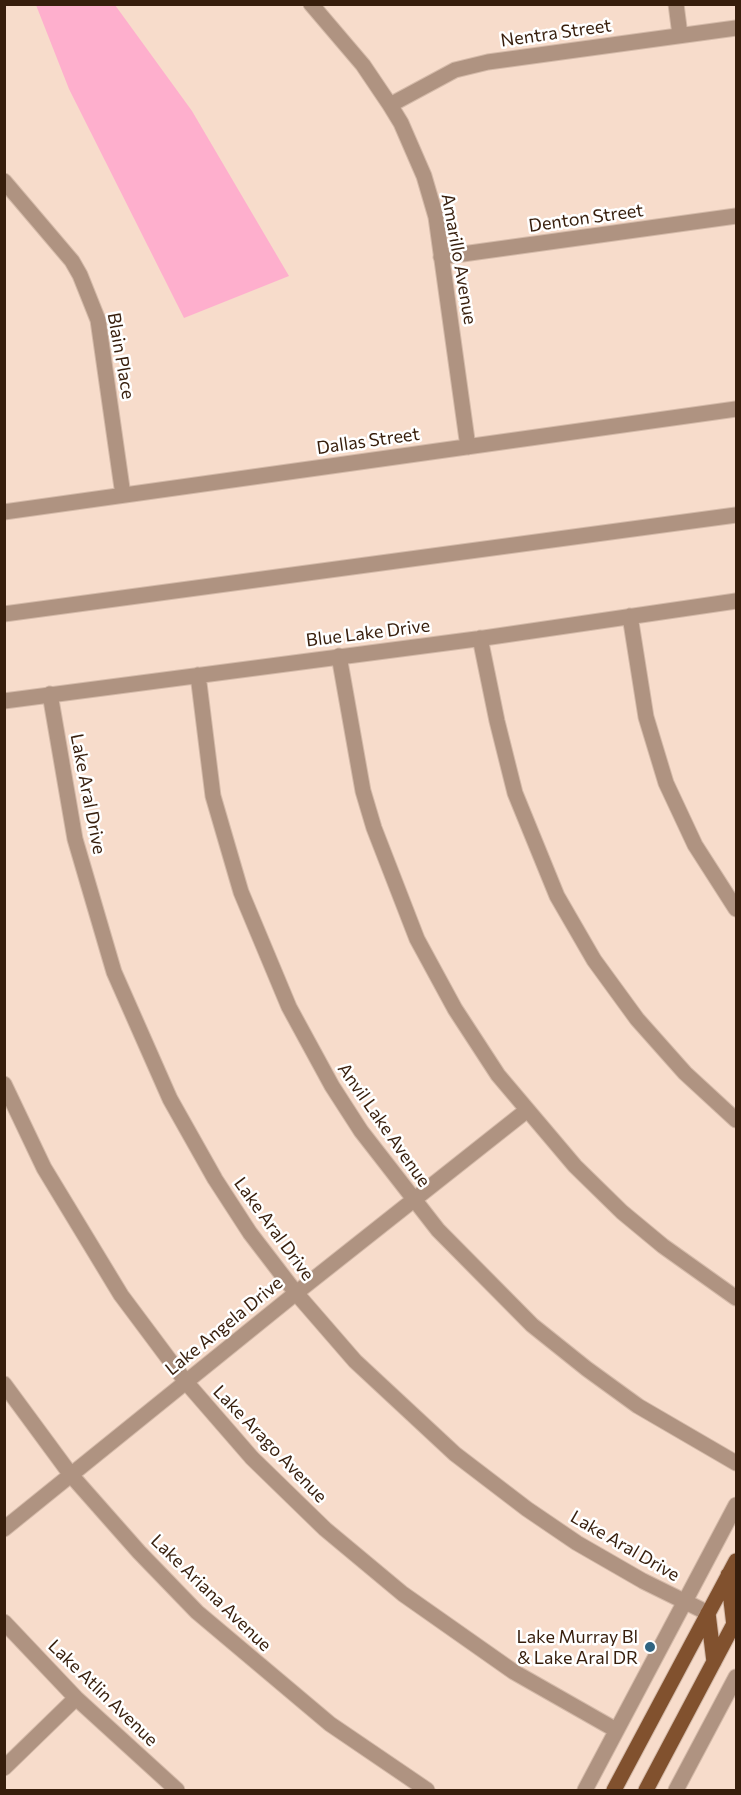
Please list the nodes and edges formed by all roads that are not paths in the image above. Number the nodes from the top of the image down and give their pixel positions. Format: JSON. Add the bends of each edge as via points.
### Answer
{"nodes":[{"id":1,"x":311,"y":4,"type":"edge"},
{"id":2,"x":676,"y":4,"type":"edge"},
{"id":3,"x":736,"y":28,"type":"edge"},
{"id":4,"x":680,"y":35,"type":"junction"},
{"id":5,"x":390,"y":105,"type":"junction"},
{"id":6,"x":4,"y":181,"type":"edge"},
{"id":7,"x":736,"y":216,"type":"edge"},
{"id":8,"x":441,"y":257,"type":"junction"},
{"id":9,"x":736,"y":409,"type":"edge"},
{"id":10,"x":468,"y":447,"type":"junction"},
{"id":11,"x":123,"y":495,"type":"junction"},
{"id":12,"x":4,"y":513,"type":"edge"},
{"id":13,"x":736,"y":515,"type":"edge"},
{"id":14,"x":736,"y":600,"type":"edge"},
{"id":15,"x":4,"y":614,"type":"edge"},
{"id":16,"x":630,"y":616,"type":"junction"},
{"id":17,"x":480,"y":638,"type":"junction"},
{"id":18,"x":339,"y":656,"type":"junction"},
{"id":19,"x":198,"y":675,"type":"junction"},
{"id":20,"x":50,"y":694,"type":"junction"},
{"id":21,"x":4,"y":701,"type":"edge"},
{"id":22,"x":736,"y":909,"type":"edge"},
{"id":23,"x":4,"y":1084,"type":"edge"},
{"id":24,"x":526,"y":1111,"type":"junction"},
{"id":25,"x":736,"y":1120,"type":"edge"},
{"id":26,"x":413,"y":1201,"type":"junction"},
{"id":27,"x":296,"y":1293,"type":"junction"},
{"id":28,"x":736,"y":1298,"type":"edge"},
{"id":29,"x":186,"y":1382,"type":"junction"},
{"id":30,"x":4,"y":1384,"type":"edge"},
{"id":31,"x":736,"y":1463,"type":"edge"},
{"id":32,"x":72,"y":1475,"type":"junction"},
{"id":33,"x":736,"y":1505,"type":"edge"},
{"id":34,"x":4,"y":1529,"type":"edge"},
{"id":35,"x":736,"y":1560,"type":"edge"},
{"id":36,"x":729,"y":1575,"type":"junction"},
{"id":37,"x":684,"y":1602,"type":"junction"},
{"id":38,"x":708,"y":1613,"type":"junction"},
{"id":39,"x":4,"y":1622,"type":"edge"},
{"id":40,"x":736,"y":1624,"type":"edge"},
{"id":41,"x":714,"y":1662,"type":"junction"},
{"id":42,"x":736,"y":1677,"type":"edge"},
{"id":43,"x":76,"y":1698,"type":"junction"},
{"id":44,"x":616,"y":1730,"type":"junction"},
{"id":45,"x":4,"y":1768,"type":"edge"},
{"id":46,"x":177,"y":1791,"type":"edge"},
{"id":47,"x":427,"y":1791,"type":"edge"},
{"id":48,"x":585,"y":1791,"type":"edge"},
{"id":49,"x":614,"y":1791,"type":"edge"},
{"id":50,"x":646,"y":1791,"type":"edge"},
{"id":51,"x":676,"y":1791,"type":"edge"}],
"edges":[{"from":1,"to":5,"type":"street","name":"Amarillo Avenue","via":[[363,65]]},
{"from":2,"to":4,"type":"street"},
{"from":3,"to":4,"type":"street","name":"Nentra Street"},
{"from":4,"to":5,"type":"street","name":"Nentra Street","via":[[488,62],[455,70]]},
{"from":5,"to":8,"type":"street","name":"Amarillo Avenue","via":[[424,176],[436,217]]},
{"from":6,"to":11,"type":"street","name":"Blain Place","via":[[72,261],[98,320]]},
{"from":7,"to":8,"type":"street","name":"Denton Street"},
{"from":8,"to":10,"type":"street","name":"Amarillo Avenue"},
{"from":9,"to":10,"type":"street","name":"Dallas Street"},
{"from":10,"to":11,"type":"street","name":"Dallas Street"},
{"from":11,"to":12,"type":"street","name":"Dallas Street"},
{"from":13,"to":15,"type":"street"},
{"from":14,"to":16,"type":"street","name":"Blue Lake Drive"},
{"from":16,"to":17,"type":"street","name":"Blue Lake Drive"},
{"from":16,"to":22,"type":"street","via":[[646,717],[666,783],[695,845]]},
{"from":17,"to":18,"type":"street","name":"Blue Lake Drive"},
{"from":17,"to":25,"type":"street","via":[[515,793],[562,904],[594,960],[637,1019]]},
{"from":18,"to":19,"type":"street","name":"Blue Lake Drive"},
{"from":18,"to":24,"type":"street","via":[[363,791],[401,903],[454,1009]]},
{"from":19,"to":20,"type":"street","name":"Blue Lake Drive"},
{"from":19,"to":26,"type":"street","name":"Anvil Lake Avenue","via":[[218,817],[270,966],[309,1047],[337,1094]]},
{"from":20,"to":21,"type":"street","name":"Blue Lake Drive"},
{"from":20,"to":27,"type":"street","name":"Lake Aral Drive","via":[[86,884],[131,1015],[170,1099],[215,1179]]},
{"from":23,"to":29,"type":"street","name":"Lake Arago Avenue","via":[[44,1167],[98,1261]]},
{"from":24,"to":26,"type":"street","name":"Lake Angela Drive"},
{"from":24,"to":28,"type":"street","via":[[565,1156],[627,1216]]},
{"from":26,"to":27,"type":"street","name":"Lake Angela Drive"},
{"from":26,"to":31,"type":"street","name":"Anvil Lake Avenue","via":[[499,1294],[566,1353],[649,1413]]},
{"from":27,"to":29,"type":"street","name":"Lake Angela Drive"},
{"from":27,"to":37,"type":"street","name":"Lake Aral Drive","via":[[387,1394],[479,1474],[577,1543]]},
{"from":29,"to":32,"type":"street","name":"Lake Angela Drive"},
{"from":29,"to":44,"type":"street","name":"Lake Arago Avenue","via":[[277,1484],[371,1568],[514,1672]]},
{"from":30,"to":32,"type":"street","name":"Lake Ariana Avenue"},
{"from":32,"to":34,"type":"street","name":"Lake Angela Drive"},
{"from":32,"to":47,"type":"street","name":"Lake Ariana Avenue","via":[[153,1568],[223,1636],[330,1724]]},
{"from":33,"to":37,"type":"street"},
{"from":35,"to":36,"type":"main road"},
{"from":36,"to":38,"type":"main road"},
{"from":36,"to":40,"type":"main road"},
{"from":37,"to":38,"type":"street","name":"Lake Aral Drive"},
{"from":37,"to":44,"type":"street"},
{"from":38,"to":41,"type":"main road"},
{"from":38,"to":49,"type":"main road"},
{"from":39,"to":43,"type":"street","name":"Lake Atlin Avenue"},
{"from":40,"to":41,"type":"main road"},
{"from":41,"to":50,"type":"main road"},
{"from":42,"to":51,"type":"street"},
{"from":43,"to":45,"type":"street"},
{"from":43,"to":46,"type":"street","name":"Lake Atlin Avenue"},
{"from":44,"to":48,"type":"street"}]}
